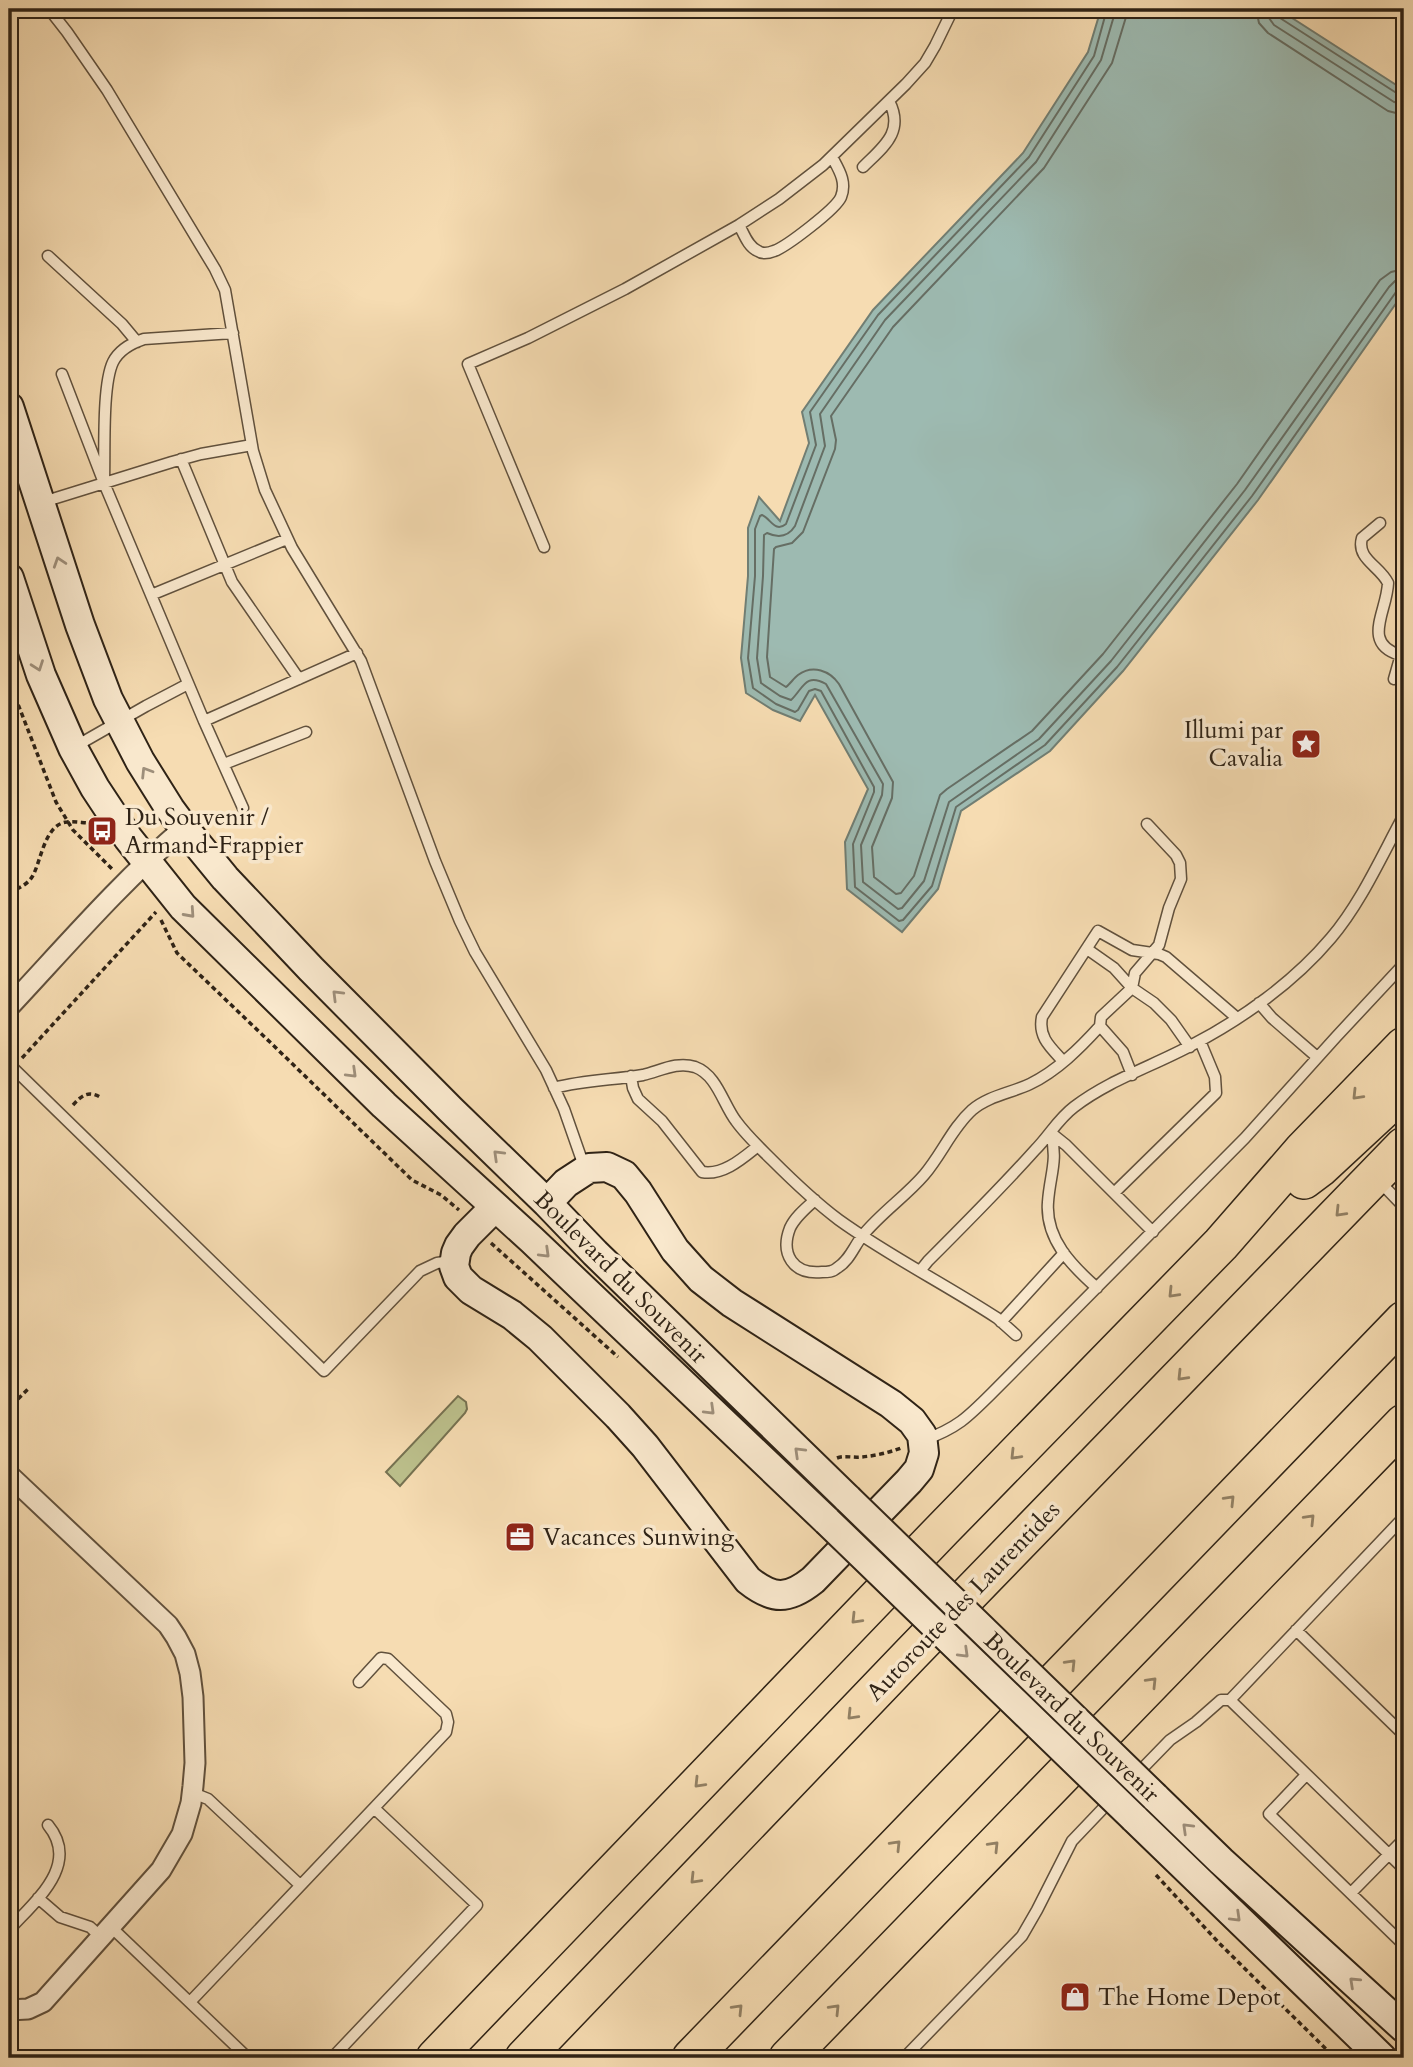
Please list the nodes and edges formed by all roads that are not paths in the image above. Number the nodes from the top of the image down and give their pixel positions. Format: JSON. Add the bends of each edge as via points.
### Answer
{"nodes":[{"id":1,"x":49,"y":9,"type":"edge"},
{"id":2,"x":953,"y":9,"type":"edge"},
{"id":3,"x":889,"y":102,"type":"junction"},
{"id":4,"x":832,"y":157,"type":"junction"},
{"id":5,"x":863,"y":167,"type":"dead end"},
{"id":6,"x":739,"y":225,"type":"junction"},
{"id":7,"x":48,"y":256,"type":"dead end"},
{"id":8,"x":233,"y":333,"type":"junction"},
{"id":9,"x":137,"y":342,"type":"junction"},
{"id":10,"x":62,"y":374,"type":"dead end"},
{"id":11,"x":9,"y":407,"type":"edge"},
{"id":12,"x":252,"y":445,"type":"junction"},
{"id":13,"x":181,"y":459,"type":"junction"},
{"id":14,"x":104,"y":483,"type":"junction"},
{"id":15,"x":40,"y":504,"type":"junction"},
{"id":16,"x":1380,"y":523,"type":"dead end"},
{"id":17,"x":287,"y":539,"type":"junction"},
{"id":18,"x":544,"y":547,"type":"dead end"},
{"id":19,"x":224,"y":566,"type":"junction"},
{"id":20,"x":9,"y":578,"type":"edge"},
{"id":21,"x":151,"y":595,"type":"junction"},
{"id":22,"x":1404,"y":643,"type":"edge"},
{"id":23,"x":357,"y":653,"type":"junction"},
{"id":24,"x":1400,"y":655,"type":"junction"},
{"id":25,"x":299,"y":679,"type":"junction"},
{"id":26,"x":1394,"y":679,"type":"dead end"},
{"id":27,"x":188,"y":684,"type":"junction"},
{"id":28,"x":118,"y":721,"type":"junction"},
{"id":29,"x":204,"y":721,"type":"junction"},
{"id":30,"x":306,"y":732,"type":"dead end"},
{"id":31,"x":73,"y":748,"type":"junction"},
{"id":32,"x":224,"y":764,"type":"junction"},
{"id":33,"x":243,"y":808,"type":"dead end"},
{"id":34,"x":1404,"y":815,"type":"edge"},
{"id":35,"x":1147,"y":824,"type":"dead end"},
{"id":36,"x":184,"y":828,"type":"junction"},
{"id":37,"x":146,"y":861,"type":"junction"},
{"id":38,"x":1087,"y":949,"type":"junction"},
{"id":39,"x":1152,"y":953,"type":"junction"},
{"id":40,"x":1404,"y":964,"type":"edge"},
{"id":41,"x":1132,"y":988,"type":"junction"},
{"id":42,"x":1259,"y":1003,"type":"junction"},
{"id":43,"x":9,"y":1007,"type":"edge"},
{"id":44,"x":1237,"y":1018,"type":"junction"},
{"id":45,"x":1100,"y":1026,"type":"junction"},
{"id":46,"x":1200,"y":1041,"type":"junction"},
{"id":47,"x":1404,"y":1046,"type":"edge"},
{"id":48,"x":1190,"y":1047,"type":"junction"},
{"id":49,"x":1317,"y":1058,"type":"junction"},
{"id":50,"x":1063,"y":1061,"type":"junction"},
{"id":51,"x":9,"y":1063,"type":"edge"},
{"id":52,"x":1132,"y":1075,"type":"junction"},
{"id":53,"x":631,"y":1076,"type":"junction"},
{"id":54,"x":554,"y":1088,"type":"junction"},
{"id":55,"x":1404,"y":1090,"type":"edge"},
{"id":56,"x":1051,"y":1133,"type":"junction"},
{"id":57,"x":758,"y":1146,"type":"junction"},
{"id":58,"x":1404,"y":1146,"type":"edge"},
{"id":59,"x":585,"y":1169,"type":"junction"},
{"id":60,"x":1374,"y":1177,"type":"junction"},
{"id":61,"x":1114,"y":1193,"type":"junction"},
{"id":62,"x":815,"y":1200,"type":"junction"},
{"id":63,"x":547,"y":1203,"type":"junction"},
{"id":64,"x":495,"y":1207,"type":"junction"},
{"id":65,"x":1404,"y":1207,"type":"edge"},
{"id":66,"x":1153,"y":1232,"type":"junction"},
{"id":67,"x":862,"y":1236,"type":"junction"},
{"id":68,"x":1221,"y":1244,"type":"junction"},
{"id":69,"x":1064,"y":1253,"type":"junction"},
{"id":70,"x":454,"y":1260,"type":"junction"},
{"id":71,"x":920,"y":1272,"type":"junction"},
{"id":72,"x":1097,"y":1288,"type":"junction"},
{"id":73,"x":1404,"y":1320,"type":"edge"},
{"id":74,"x":1001,"y":1322,"type":"junction"},
{"id":75,"x":1016,"y":1335,"type":"dead end"},
{"id":76,"x":1404,"y":1405,"type":"edge"},
{"id":77,"x":1404,"y":1423,"type":"edge"},
{"id":78,"x":923,"y":1440,"type":"junction"},
{"id":79,"x":1358,"y":1469,"type":"junction"},
{"id":80,"x":9,"y":1475,"type":"edge"},
{"id":81,"x":1404,"y":1517,"type":"edge"},
{"id":82,"x":1296,"y":1630,"type":"junction"},
{"id":83,"x":359,"y":1682,"type":"dead end"},
{"id":84,"x":1230,"y":1700,"type":"junction"},
{"id":85,"x":1404,"y":1735,"type":"edge"},
{"id":86,"x":1306,"y":1774,"type":"junction"},
{"id":87,"x":192,"y":1793,"type":"junction"},
{"id":88,"x":374,"y":1808,"type":"junction"},
{"id":89,"x":48,"y":1825,"type":"dead end"},
{"id":90,"x":1404,"y":1839,"type":"edge"},
{"id":91,"x":1389,"y":1854,"type":"junction"},
{"id":92,"x":1404,"y":1869,"type":"edge"},
{"id":93,"x":300,"y":1885,"type":"junction"},
{"id":94,"x":1351,"y":1893,"type":"junction"},
{"id":95,"x":38,"y":1898,"type":"junction"},
{"id":96,"x":9,"y":1930,"type":"edge"},
{"id":97,"x":107,"y":1933,"type":"junction"},
{"id":98,"x":1404,"y":1945,"type":"edge"},
{"id":99,"x":190,"y":2002,"type":"junction"},
{"id":100,"x":9,"y":2010,"type":"edge"},
{"id":101,"x":1404,"y":2028,"type":"edge"},
{"id":102,"x":463,"y":2029,"type":"junction"},
{"id":103,"x":248,"y":2058,"type":"edge"},
{"id":104,"x":332,"y":2058,"type":"edge"},
{"id":105,"x":435,"y":2058,"type":"edge"},
{"id":106,"x":441,"y":2058,"type":"edge"},
{"id":107,"x":524,"y":2058,"type":"edge"},
{"id":108,"x":691,"y":2058,"type":"edge"},
{"id":109,"x":788,"y":2058,"type":"edge"},
{"id":110,"x":904,"y":2058,"type":"edge"},
{"id":111,"x":1382,"y":2058,"type":"edge"}],
"edges":[{"from":1,"to":8,"type":"lane","via":[[107,90],[215,269],[229,302]]},
{"from":2,"to":3,"type":"lane","via":[[925,63]]},
{"from":3,"to":4,"type":"lane"},
{"from":3,"to":5,"type":"lane","via":[[895,117],[892,136]]},
{"from":4,"to":6,"type":"lane"},
{"from":4,"to":6,"type":"lane","via":[[842,175],[838,203],[784,246],[757,251]]},
{"from":6,"to":18,"type":"lane","via":[[584,310],[468,364]]},
{"from":7,"to":9,"type":"lane"},
{"from":8,"to":9,"type":"lane"},
{"from":8,"to":12,"type":"lane"},
{"from":9,"to":14,"type":"lane","via":[[112,364]]},
{"from":10,"to":14,"type":"lane"},
{"from":11,"to":15,"type":"street","name":"Boulevard du Souvenir"},
{"from":12,"to":13,"type":"lane"},
{"from":12,"to":17,"type":"lane","via":[[256,466]]},
{"from":13,"to":14,"type":"lane"},
{"from":13,"to":19,"type":"lane"},
{"from":14,"to":15,"type":"lane"},
{"from":14,"to":21,"type":"lane"},
{"from":28,"to":15,"type":"street","name":"Boulevard du Souvenir","one_way":true,"via":[[89,652]]},
{"from":16,"to":24,"type":"lane","via":[[1362,538],[1361,549],[1388,583],[1379,640]]},
{"from":17,"to":19,"type":"lane"},
{"from":17,"to":23,"type":"lane"},
{"from":19,"to":21,"type":"lane"},
{"from":19,"to":25,"type":"lane"},
{"from":20,"to":31,"type":"street","name":"Boulevard du Souvenir","one_way":true,"via":[[41,675]]},
{"from":21,"to":27,"type":"lane"},
{"from":22,"to":24,"type":"lane"},
{"from":23,"to":25,"type":"lane"},
{"from":23,"to":54,"type":"lane","via":[[460,921]]},
{"from":24,"to":26,"type":"lane"},
{"from":25,"to":29,"type":"lane"},
{"from":27,"to":28,"type":"lane"},
{"from":27,"to":29,"type":"lane"},
{"from":28,"to":31,"type":"lane"},
{"from":36,"to":28,"type":"street","name":"Boulevard du Souvenir","one_way":true},
{"from":29,"to":32,"type":"lane"},
{"from":30,"to":32,"type":"lane"},
{"from":31,"to":37,"type":"street","name":"Boulevard du Souvenir"},
{"from":32,"to":33,"type":"lane"},
{"from":34,"to":42,"type":"lane","via":[[1331,939]]},
{"from":35,"to":39,"type":"lane","via":[[1171,848],[1181,871],[1161,939]]},
{"from":36,"to":37,"type":"street"},
{"from":63,"to":36,"type":"street","name":"Boulevard du Souvenir","one_way":true,"via":[[311,969]]},
{"from":37,"to":43,"type":"street"},
{"from":37,"to":64,"type":"street","name":"Boulevard du Souvenir","one_way":true,"via":[[200,924]]},
{"from":38,"to":39,"type":"lane","via":[[1098,931],[1132,950]]},
{"from":38,"to":41,"type":"lane"},
{"from":38,"to":50,"type":"lane","via":[[1041,1024],[1043,1039]]},
{"from":39,"to":41,"type":"lane","via":[[1135,973]]},
{"from":39,"to":44,"type":"lane","via":[[1166,957]]},
{"from":40,"to":49,"type":"lane"},
{"from":41,"to":45,"type":"lane","via":[[1101,1017]]},
{"from":41,"to":48,"type":"lane","via":[[1171,1020]]},
{"from":42,"to":44,"type":"lane"},
{"from":42,"to":49,"type":"lane"},
{"from":44,"to":46,"type":"lane"},
{"from":45,"to":50,"type":"lane"},
{"from":45,"to":52,"type":"lane","via":[[1123,1052]]},
{"from":46,"to":48,"type":"lane"},
{"from":46,"to":61,"type":"lane","via":[[1215,1077],[1216,1093]]},
{"from":47,"to":68,"type":"highway","one_way":true,"via":[[1303,1150]]},
{"from":48,"to":52,"type":"lane"},
{"from":49,"to":66,"type":"lane"},
{"from":50,"to":67,"type":"lane","via":[[1031,1083],[972,1110],[925,1174]]},
{"from":51,"to":70,"type":"lane","via":[[324,1371],[420,1270]]},
{"from":52,"to":56,"type":"lane","via":[[1080,1103]]},
{"from":53,"to":54,"type":"lane"},
{"from":53,"to":57,"type":"lane","via":[[677,1065],[702,1070]]},
{"from":53,"to":57,"type":"lane","via":[[638,1099],[662,1121],[702,1172],[729,1166]]},
{"from":54,"to":59,"type":"lane"},
{"from":55,"to":68,"type":"highway","via":[[1320,1168]]},
{"from":56,"to":61,"type":"lane"},
{"from":56,"to":69,"type":"lane","via":[[1055,1165],[1048,1215]]},
{"from":56,"to":71,"type":"lane"},
{"from":57,"to":62,"type":"lane"},
{"from":58,"to":60,"type":"highway","name":"Autoroute des Laurentides"},
{"from":59,"to":63,"type":"street"},
{"from":59,"to":78,"type":"street","via":[[607,1167],[624,1175],[675,1250],[702,1279],[891,1404],[918,1427]]},
{"from":60,"to":65,"type":"lane"},
{"from":60,"to":107,"type":"highway","name":"Autoroute des Laurentides","one_way":true},
{"from":61,"to":66,"type":"lane"},
{"from":62,"to":67,"type":"lane"},
{"from":62,"to":67,"type":"lane","via":[[793,1223],[787,1238],[787,1251],[796,1267],[811,1273],[833,1271]]},
{"from":101,"to":63,"type":"street","name":"Boulevard du Souvenir","one_way":true,"bridge":true,"via":[[1221,1861]]},
{"from":64,"to":70,"type":"street","via":[[467,1235]]},
{"from":64,"to":111,"type":"street","name":"Boulevard du Souvenir","one_way":true,"bridge":true},
{"from":66,"to":72,"type":"lane"},
{"from":67,"to":71,"type":"lane"},
{"from":68,"to":102,"type":"highway","one_way":true},
{"from":69,"to":72,"type":"lane"},
{"from":69,"to":74,"type":"lane"},
{"from":70,"to":78,"type":"street","via":[[461,1282],[532,1331],[618,1416],[748,1580],[766,1593],[788,1595],[813,1580],[909,1481],[923,1460]]},
{"from":71,"to":74,"type":"lane"},
{"from":72,"to":78,"type":"lane","via":[[959,1424]]},
{"from":108,"to":73,"type":"highway","one_way":true},
{"from":74,"to":75,"type":"lane"},
{"from":76,"to":79,"type":"highway"},
{"from":77,"to":79,"type":"highway"},
{"from":109,"to":79,"type":"highway","one_way":true},
{"from":80,"to":87,"type":"street","via":[[176,1637],[185,1654],[193,1698]]},
{"from":81,"to":82,"type":"lane"},
{"from":82,"to":84,"type":"lane"},
{"from":82,"to":85,"type":"lane"},
{"from":83,"to":88,"type":"lane","via":[[381,1658],[388,1659],[446,1714],[448,1722],[446,1732]]},
{"from":84,"to":86,"type":"lane"},
{"from":84,"to":110,"type":"lane","via":[[1221,1700],[1170,1740],[1072,1841],[1022,1936]]},
{"from":86,"to":91,"type":"lane"},
{"from":86,"to":94,"type":"lane","via":[[1269,1814]]},
{"from":87,"to":93,"type":"lane","via":[[208,1799]]},
{"from":87,"to":97,"type":"street","via":[[173,1851]]},
{"from":88,"to":93,"type":"lane"},
{"from":88,"to":104,"type":"lane","via":[[477,1905]]},
{"from":89,"to":95,"type":"lane","via":[[59,1844],[60,1859],[56,1874]]},
{"from":90,"to":91,"type":"lane"},
{"from":91,"to":92,"type":"lane"},
{"from":91,"to":94,"type":"lane"},
{"from":93,"to":99,"type":"lane"},
{"from":94,"to":98,"type":"lane"},
{"from":95,"to":96,"type":"lane"},
{"from":95,"to":97,"type":"lane","via":[[60,1917]]},
{"from":97,"to":99,"type":"lane"},
{"from":97,"to":100,"type":"street","via":[[43,2001],[28,2009]]},
{"from":99,"to":103,"type":"lane"},
{"from":102,"to":105,"type":"highway"},
{"from":102,"to":106,"type":"highway"}]}
